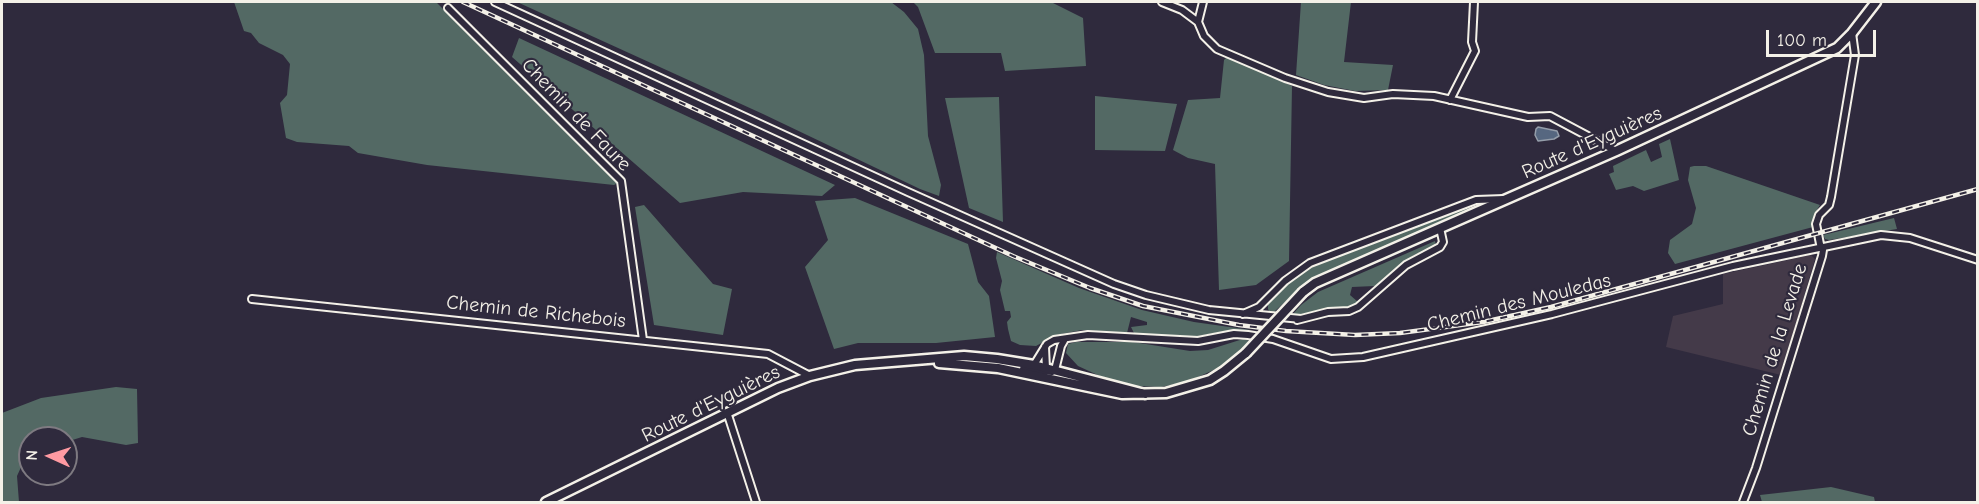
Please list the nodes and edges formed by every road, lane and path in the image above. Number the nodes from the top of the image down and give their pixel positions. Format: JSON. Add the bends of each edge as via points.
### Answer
{"nodes":[{"id":1,"x":495,"y":2,"type":"edge"},
{"id":2,"x":1162,"y":2,"type":"edge"},
{"id":3,"x":1203,"y":2,"type":"edge"},
{"id":4,"x":1474,"y":2,"type":"edge"},
{"id":5,"x":1876,"y":2,"type":"edge"},
{"id":6,"x":448,"y":8,"type":"dead end"},
{"id":7,"x":1198,"y":22,"type":"junction"},
{"id":8,"x":1852,"y":33,"type":"junction"},
{"id":9,"x":1450,"y":100,"type":"junction"},
{"id":10,"x":1616,"y":151,"type":"junction"},
{"id":11,"x":1510,"y":198,"type":"junction"},
{"id":12,"x":1440,"y":228,"type":"junction"},
{"id":13,"x":1822,"y":247,"type":"junction"},
{"id":14,"x":1977,"y":260,"type":"edge"},
{"id":15,"x":252,"y":299,"type":"dead end"},
{"id":16,"x":1243,"y":315,"type":"junction"},
{"id":17,"x":1065,"y":339,"type":"junction"},
{"id":18,"x":643,"y":340,"type":"junction"},
{"id":19,"x":1045,"y":346,"type":"junction"},
{"id":20,"x":899,"y":360,"type":"junction"},
{"id":21,"x":976,"y":365,"type":"junction"},
{"id":22,"x":1034,"y":365,"type":"junction"},
{"id":23,"x":1049,"y":370,"type":"junction"},
{"id":24,"x":810,"y":376,"type":"junction"},
{"id":25,"x":1054,"y":380,"type":"junction"},
{"id":26,"x":1144,"y":394,"type":"junction"},
{"id":27,"x":727,"y":412,"type":"junction"},
{"id":28,"x":546,"y":502,"type":"edge"},
{"id":29,"x":756,"y":502,"type":"edge"},
{"id":30,"x":1743,"y":502,"type":"edge"}],
"edges":[{"from":1,"to":16,"type":"street","via":[[1114,284],[1146,295]]},
{"from":2,"to":7,"type":"street"},
{"from":3,"to":7,"type":"street"},
{"from":4,"to":9,"type":"street","via":[[1475,51]]},
{"from":5,"to":8,"type":"main road","name":"Route d'Eyguières"},
{"from":6,"to":18,"type":"street","name":"Chemin de Faure","via":[[621,182]]},
{"from":7,"to":9,"type":"street","via":[[1204,36],[1217,49],[1328,92],[1364,98],[1393,94]]},
{"from":8,"to":10,"type":"main road","name":"Route d'Eyguières","via":[[1837,48]]},
{"from":8,"to":13,"type":"street","name":"Chemin de la Levade","via":[[1855,55],[1831,197],[1816,224]]},
{"from":9,"to":10,"type":"street","via":[[1528,117],[1550,116]]},
{"from":10,"to":11,"type":"main road","name":"Route d'Eyguières"},
{"from":11,"to":12,"type":"main road","name":"Route d'Eyguières"},
{"from":11,"to":16,"type":"street","via":[[1476,200],[1310,263],[1259,307]]},
{"from":12,"to":16,"type":"street","via":[[1440,247],[1406,265],[1358,307],[1280,321]]},
{"from":12,"to":26,"type":"main road","name":"Route d'Eyguières","bridge":true,"via":[[1315,283],[1246,353],[1210,380],[1166,393]]},
{"from":13,"to":14,"type":"street","name":"Chemin des Mouledas","via":[[1862,237],[1897,235]]},
{"from":13,"to":17,"type":"street","name":"Chemin des Mouledas","via":[[1349,359],[1319,357],[1273,339],[1234,334],[1198,341],[1088,335]]},
{"from":13,"to":30,"type":"street","name":"Chemin de la Levade","via":[[1819,267]]},
{"from":15,"to":18,"type":"street","name":"Chemin de Richebois"},
{"from":17,"to":19,"type":"street","name":"Chemin des Mouledas"},
{"from":17,"to":23,"type":"street"},
{"from":18,"to":24,"type":"street","name":"Chemin de Richebois","via":[[768,354]]},
{"from":19,"to":22,"type":"street"},
{"from":19,"to":23,"type":"street"},
{"from":20,"to":21,"type":"main road","name":"Route d'Eyguières"},
{"from":20,"to":22,"type":"main road","name":"Route d'Eyguières","via":[[964,356]]},
{"from":20,"to":24,"type":"main road","name":"Route d'Eyguières"},
{"from":21,"to":23,"type":"street"},
{"from":21,"to":25,"type":"main road","name":"Route d'Eyguières"},
{"from":22,"to":23,"type":"main road","name":"Route d'Eyguières"},
{"from":23,"to":25,"type":"street"},
{"from":23,"to":26,"type":"main road","name":"Route d'Eyguières"},
{"from":24,"to":27,"type":"main road","name":"Route d'Eyguières"},
{"from":25,"to":26,"type":"main road","name":"Route d'Eyguières","via":[[1122,394]]},
{"from":27,"to":28,"type":"main road","name":"Route d'Eyguières"},
{"from":27,"to":29,"type":"street"}]}
